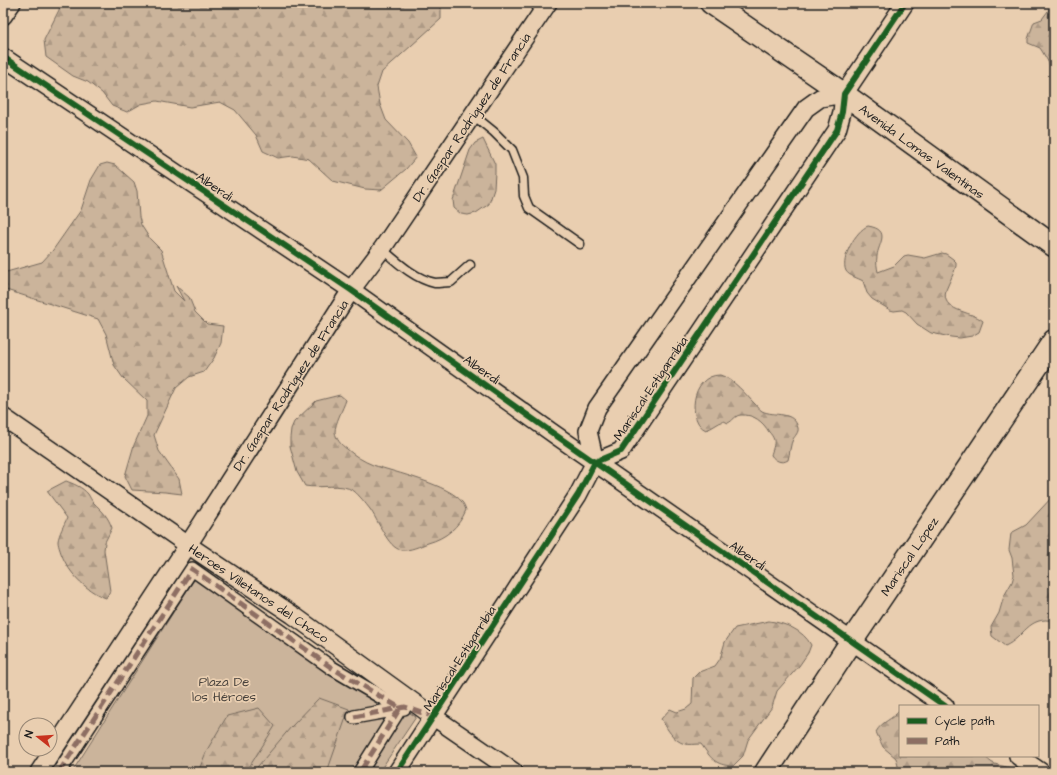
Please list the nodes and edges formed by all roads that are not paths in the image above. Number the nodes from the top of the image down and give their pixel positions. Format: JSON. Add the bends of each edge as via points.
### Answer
{"nodes":[{"id":1,"x":12,"y":3,"type":"edge"},
{"id":2,"x":548,"y":3,"type":"edge"},
{"id":3,"x":711,"y":3,"type":"edge"},
{"id":4,"x":905,"y":3,"type":"edge"},
{"id":5,"x":3,"y":16,"type":"edge"},
{"id":6,"x":3,"y":56,"type":"edge"},
{"id":7,"x":844,"y":94,"type":"junction"},
{"id":8,"x":473,"y":115,"type":"junction"},
{"id":9,"x":580,"y":244,"type":"dead end"},
{"id":10,"x":1054,"y":246,"type":"edge"},
{"id":11,"x":382,"y":249,"type":"junction"},
{"id":12,"x":470,"y":265,"type":"dead end"},
{"id":13,"x":351,"y":290,"type":"junction"},
{"id":14,"x":1054,"y":341,"type":"edge"},
{"id":15,"x":3,"y":417,"type":"edge"},
{"id":16,"x":595,"y":462,"type":"junction"},
{"id":17,"x":188,"y":545,"type":"junction"},
{"id":18,"x":851,"y":642,"type":"junction"},
{"id":19,"x":944,"y":705,"type":"edge"},
{"id":20,"x":400,"y":708,"type":"junction"},
{"id":21,"x":354,"y":717,"type":"dead end"},
{"id":22,"x":434,"y":717,"type":"junction"},
{"id":23,"x":1019,"y":757,"type":"edge"},
{"id":24,"x":39,"y":772,"type":"edge"},
{"id":25,"x":59,"y":772,"type":"edge"},
{"id":26,"x":360,"y":772,"type":"edge"},
{"id":27,"x":397,"y":772,"type":"edge"},
{"id":28,"x":514,"y":772,"type":"edge"},
{"id":29,"x":766,"y":772,"type":"edge"},
{"id":30,"x":1041,"y":772,"type":"edge"}],
"edges":[{"from":1,"to":5,"type":"street"},
{"from":2,"to":8,"type":"street","name":"Dr. Gaspar Rodriguez de Francia"},
{"from":3,"to":7,"type":"street","name":"Avenida Lomas Valentinas"},
{"from":4,"to":7,"type":"street","name":"Mariscal Estigarribia"},
{"from":6,"to":13,"type":"street","name":"Alberdi"},
{"from":7,"to":10,"type":"street","name":"Avenida Lomas Valentinas"},
{"from":7,"to":16,"type":"street","name":"Mariscal Estigarribia","via":[[837,130],[630,438],[621,451]]},
{"from":7,"to":16,"type":"street","via":[[820,98],[806,108],[596,408],[588,430]]},
{"from":8,"to":9,"type":"lane","via":[[512,150],[523,178],[524,196],[529,208]]},
{"from":8,"to":11,"type":"street","name":"Dr. Gaspar Rodriguez de Francia"},
{"from":11,"to":12,"type":"lane","via":[[404,268],[436,283],[451,282]]},
{"from":11,"to":13,"type":"street","name":"Dr. Gaspar Rodriguez de Francia"},
{"from":13,"to":16,"type":"street","name":"Alberdi"},
{"from":13,"to":17,"type":"street","name":"Dr. Gaspar Rodriguez de Francia"},
{"from":14,"to":18,"type":"main road","name":"Mariscal López"},
{"from":15,"to":17,"type":"street","name":"Heroes Villetanos del Chaco"},
{"from":16,"to":18,"type":"street","name":"Alberdi"},
{"from":16,"to":22,"type":"street","name":"Mariscal Estigarribia","via":[[578,495]]},
{"from":17,"to":22,"type":"street","name":"Heroes Villetanos del Chaco","via":[[293,615]]},
{"from":17,"to":24,"type":"street","name":"Dr. Gaspar Rodriguez de Francia"},
{"from":18,"to":19,"type":"street","name":"Alberdi"},
{"from":18,"to":29,"type":"main road","name":"Mariscal López"},
{"from":20,"to":21,"type":"street"},
{"from":20,"to":22,"type":"street","via":[[405,707]]},
{"from":20,"to":25,"type":"street","via":[[332,668],[192,569]]},
{"from":20,"to":26,"type":"street"},
{"from":22,"to":27,"type":"street","name":"Mariscal Estigarribia"},
{"from":22,"to":28,"type":"street","name":"Heroes Villetanos del Chaco"},
{"from":23,"to":30,"type":"street"}]}
